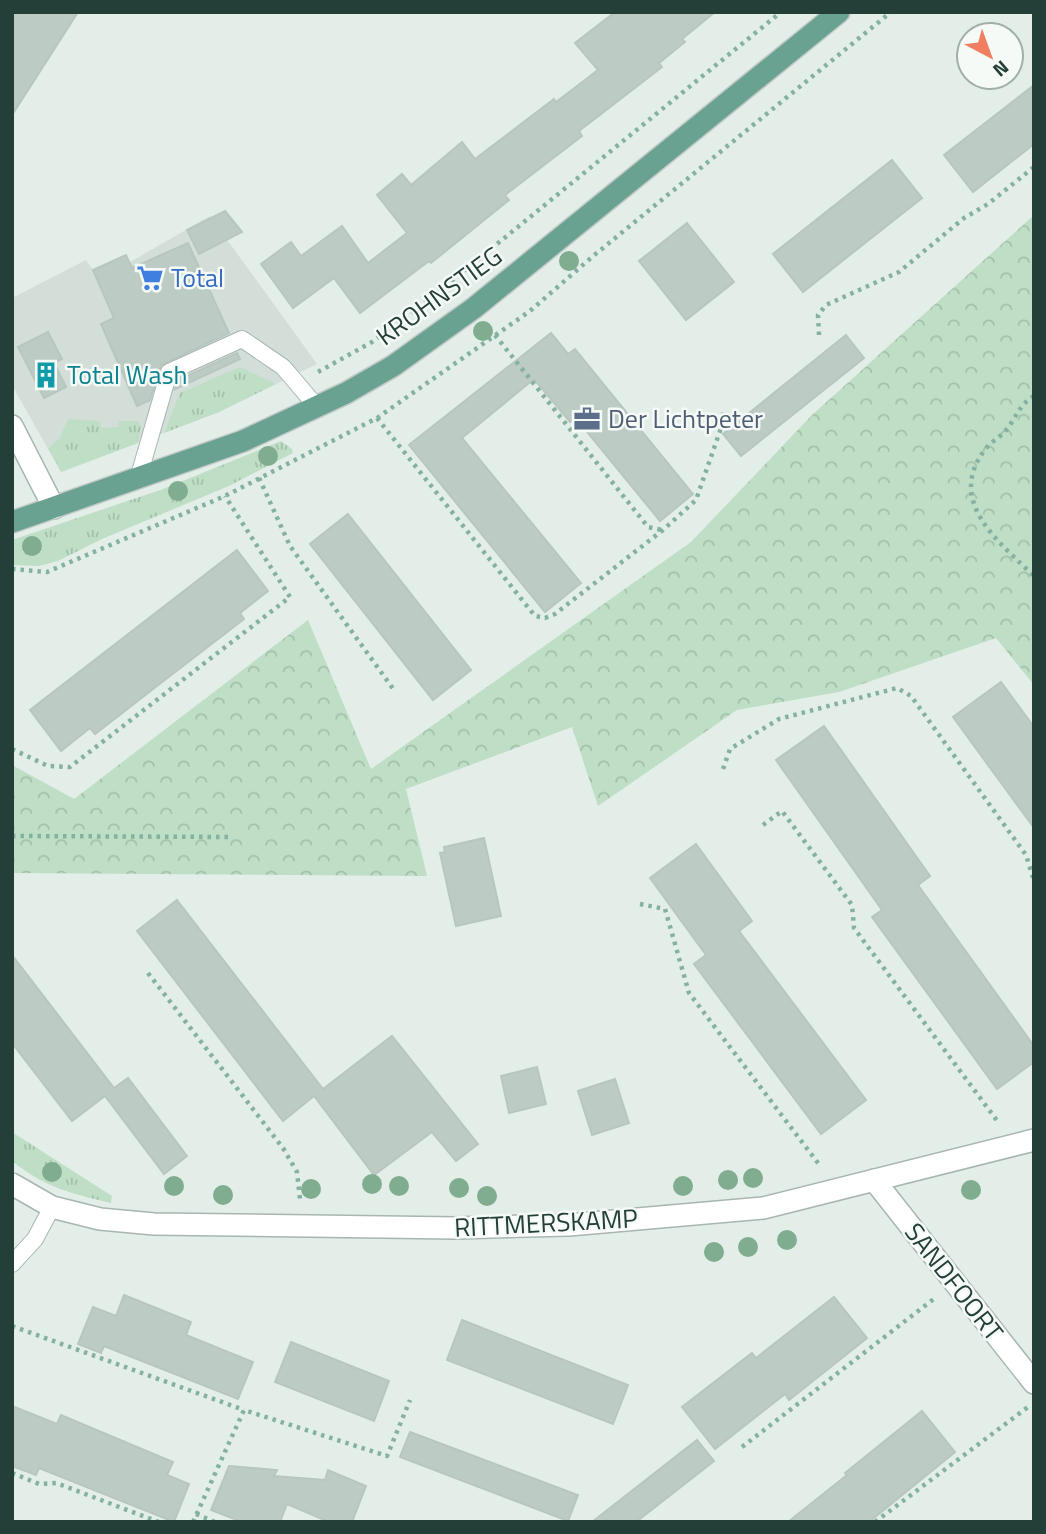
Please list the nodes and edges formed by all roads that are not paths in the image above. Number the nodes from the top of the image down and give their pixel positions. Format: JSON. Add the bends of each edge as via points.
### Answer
{"nodes":[{"id":1,"x":839,"y":12,"type":"edge"},
{"id":2,"x":317,"y":407,"type":"junction"},
{"id":3,"x":12,"y":426,"type":"edge"},
{"id":4,"x":138,"y":479,"type":"junction"},
{"id":5,"x":54,"y":508,"type":"junction"},
{"id":6,"x":12,"y":522,"type":"edge"},
{"id":7,"x":1024,"y":1142,"type":"edge"},
{"id":8,"x":874,"y":1180,"type":"junction"},
{"id":9,"x":12,"y":1184,"type":"edge"},
{"id":10,"x":52,"y":1207,"type":"junction"},
{"id":11,"x":12,"y":1264,"type":"edge"},
{"id":12,"x":1034,"y":1383,"type":"edge"}],
"edges":[{"from":1,"to":2,"type":"main road","name":"KROHNSTIEG","via":[[474,308],[393,366]]},
{"from":2,"to":4,"type":"main road","name":"KROHNSTIEG","via":[[243,441]]},
{"from":2,"to":4,"type":"lane","via":[[283,367],[242,339],[169,372]]},
{"from":3,"to":5,"type":"street"},
{"from":4,"to":5,"type":"main road","name":"KROHNSTIEG"},
{"from":5,"to":6,"type":"main road","name":"KROHNSTIEG"},
{"from":7,"to":8,"type":"street","name":"RITTMERSKAMP"},
{"from":8,"to":10,"type":"street","name":"RITTMERSKAMP","via":[[763,1208],[569,1225],[154,1224],[100,1219]]},
{"from":8,"to":12,"type":"street","name":"SANDFOORT"},
{"from":9,"to":10,"type":"street","name":"RITTMERSKAMP"},
{"from":10,"to":11,"type":"lane","via":[[35,1239]]}]}
